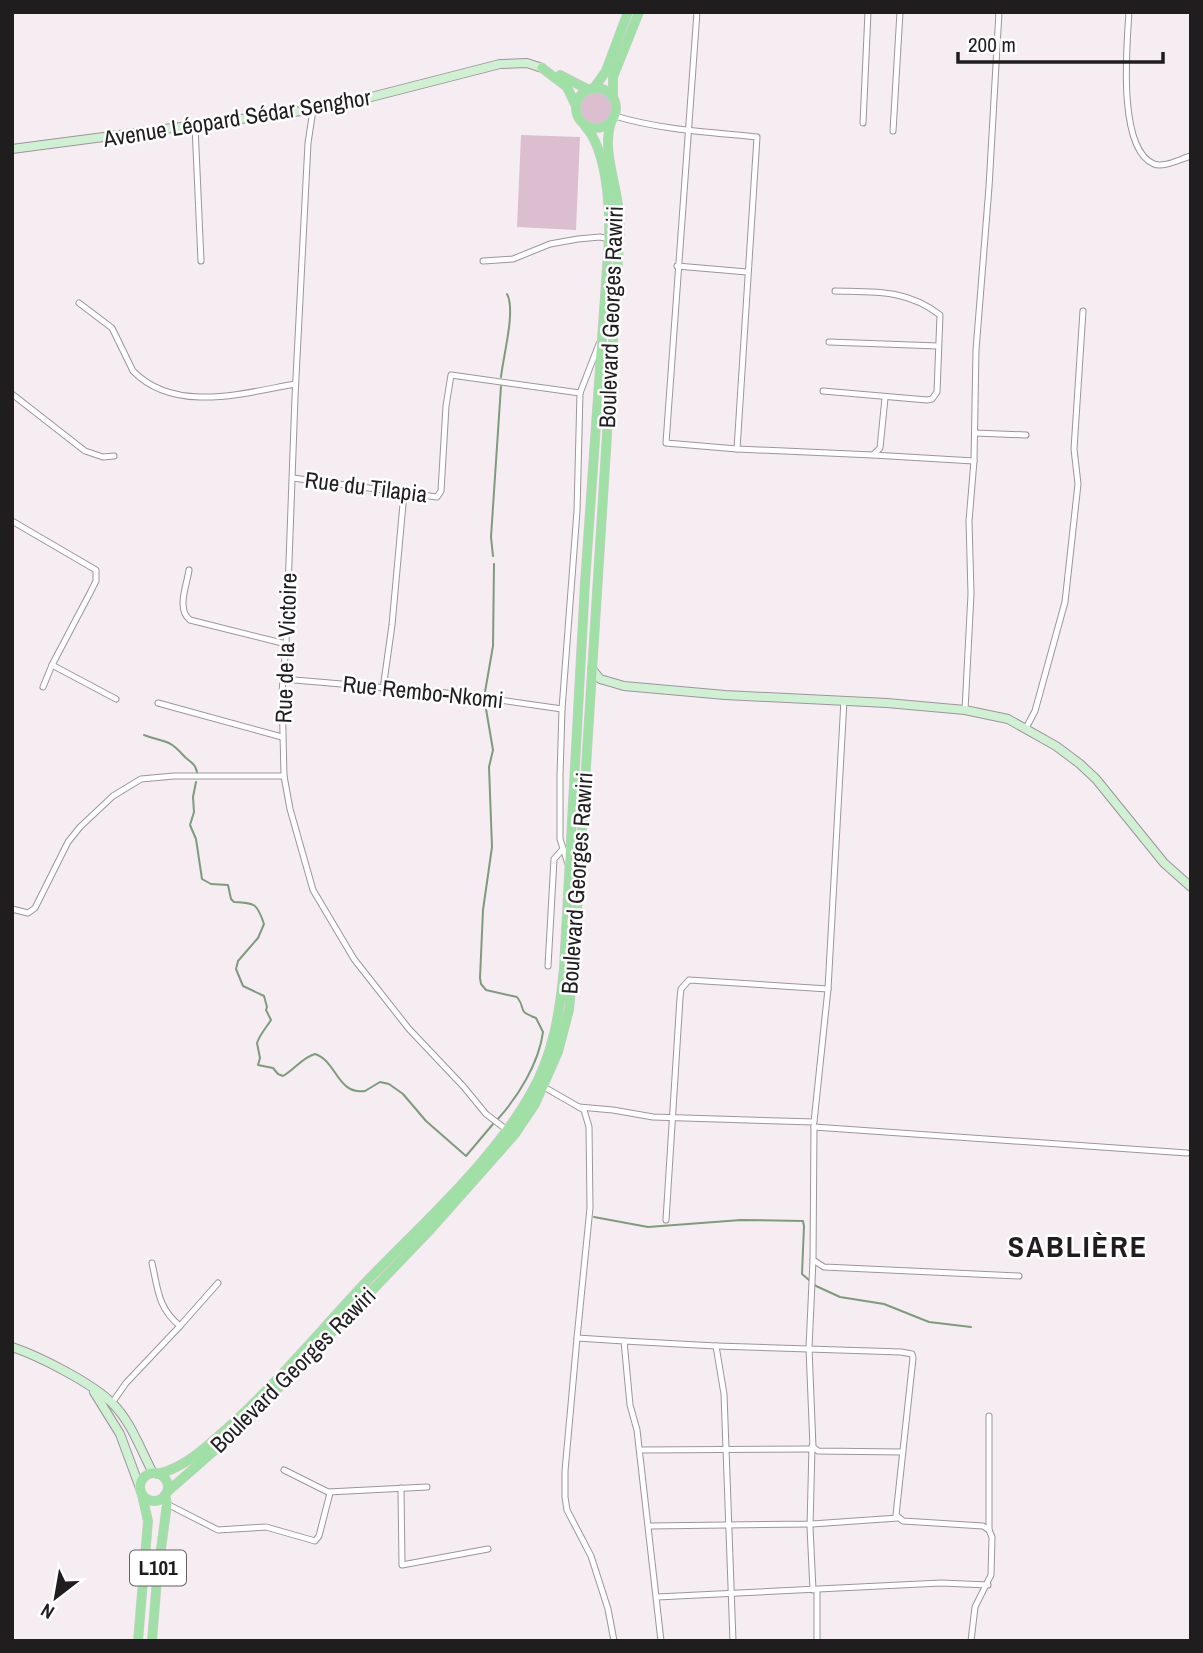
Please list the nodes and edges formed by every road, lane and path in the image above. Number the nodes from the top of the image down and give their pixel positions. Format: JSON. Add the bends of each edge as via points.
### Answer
{"nodes":[{"id":1,"x":628,"y":12,"type":"edge"},
{"id":2,"x":639,"y":12,"type":"edge"},
{"id":3,"x":697,"y":12,"type":"edge"},
{"id":4,"x":868,"y":12,"type":"edge"},
{"id":5,"x":900,"y":12,"type":"edge"},
{"id":6,"x":999,"y":12,"type":"edge"},
{"id":7,"x":1129,"y":12,"type":"edge"},
{"id":8,"x":542,"y":68,"type":"junction"},
{"id":9,"x":592,"y":89,"type":"junction"},
{"id":10,"x":613,"y":99,"type":"junction"},
{"id":11,"x":576,"y":107,"type":"junction"},
{"id":12,"x":313,"y":110,"type":"junction"},
{"id":13,"x":613,"y":119,"type":"junction"},
{"id":14,"x":863,"y":123,"type":"dead end"},
{"id":15,"x":585,"y":125,"type":"junction"},
{"id":16,"x":195,"y":126,"type":"junction"},
{"id":17,"x":688,"y":131,"type":"junction"},
{"id":18,"x":893,"y":131,"type":"dead end"},
{"id":19,"x":12,"y":149,"type":"edge"},
{"id":20,"x":1191,"y":156,"type":"edge"},
{"id":21,"x":610,"y":239,"type":"junction"},
{"id":22,"x":201,"y":261,"type":"dead end"},
{"id":23,"x":483,"y":261,"type":"dead end"},
{"id":24,"x":677,"y":266,"type":"junction"},
{"id":25,"x":747,"y":272,"type":"junction"},
{"id":26,"x":835,"y":291,"type":"dead end"},
{"id":27,"x":79,"y":303,"type":"dead end"},
{"id":28,"x":1083,"y":311,"type":"dead end"},
{"id":29,"x":604,"y":330,"type":"junction"},
{"id":30,"x":828,"y":342,"type":"dead end"},
{"id":31,"x":938,"y":346,"type":"junction"},
{"id":32,"x":295,"y":384,"type":"junction"},
{"id":33,"x":823,"y":391,"type":"dead end"},
{"id":34,"x":580,"y":393,"type":"junction"},
{"id":35,"x":12,"y":394,"type":"edge"},
{"id":36,"x":885,"y":398,"type":"junction"},
{"id":37,"x":975,"y":433,"type":"junction"},
{"id":38,"x":1026,"y":435,"type":"dead end"},
{"id":39,"x":737,"y":449,"type":"junction"},
{"id":40,"x":873,"y":455,"type":"junction"},
{"id":41,"x":114,"y":456,"type":"dead end"},
{"id":42,"x":974,"y":460,"type":"junction"},
{"id":43,"x":293,"y":478,"type":"junction"},
{"id":44,"x":404,"y":494,"type":"junction"},
{"id":45,"x":12,"y":522,"type":"edge"},
{"id":46,"x":189,"y":570,"type":"dead end"},
{"id":47,"x":286,"y":644,"type":"junction"},
{"id":48,"x":52,"y":665,"type":"junction"},
{"id":49,"x":591,"y":667,"type":"junction"},
{"id":50,"x":283,"y":679,"type":"junction"},
{"id":51,"x":611,"y":684,"type":"junction"},
{"id":52,"x":43,"y":687,"type":"dead end"},
{"id":53,"x":383,"y":688,"type":"junction"},
{"id":54,"x":116,"y":699,"type":"dead end"},
{"id":55,"x":589,"y":699,"type":"junction"},
{"id":56,"x":844,"y":701,"type":"junction"},
{"id":57,"x":158,"y":703,"type":"dead end"},
{"id":58,"x":562,"y":709,"type":"junction"},
{"id":59,"x":965,"y":710,"type":"junction"},
{"id":60,"x":1026,"y":728,"type":"junction"},
{"id":61,"x":282,"y":737,"type":"junction"},
{"id":62,"x":284,"y":776,"type":"junction"},
{"id":63,"x":562,"y":850,"type":"junction"},
{"id":64,"x":569,"y":867,"type":"junction"},
{"id":65,"x":1191,"y":887,"type":"edge"},
{"id":66,"x":12,"y":909,"type":"edge"},
{"id":67,"x":548,"y":966,"type":"dead end"},
{"id":68,"x":828,"y":989,"type":"junction"},
{"id":69,"x":544,"y":1087,"type":"junction"},
{"id":70,"x":579,"y":1107,"type":"junction"},
{"id":71,"x":673,"y":1118,"type":"junction"},
{"id":72,"x":814,"y":1125,"type":"junction"},
{"id":73,"x":507,"y":1130,"type":"junction"},
{"id":74,"x":1186,"y":1153,"type":"dead end"},
{"id":75,"x":666,"y":1220,"type":"dead end"},
{"id":76,"x":813,"y":1260,"type":"junction"},
{"id":77,"x":152,"y":1264,"type":"dead end"},
{"id":78,"x":1019,"y":1276,"type":"dead end"},
{"id":79,"x":218,"y":1283,"type":"dead end"},
{"id":80,"x":180,"y":1326,"type":"junction"},
{"id":81,"x":577,"y":1338,"type":"junction"},
{"id":82,"x":624,"y":1341,"type":"junction"},
{"id":83,"x":716,"y":1346,"type":"junction"},
{"id":84,"x":12,"y":1347,"type":"edge"},
{"id":85,"x":809,"y":1348,"type":"junction"},
{"id":86,"x":92,"y":1389,"type":"junction"},
{"id":87,"x":112,"y":1403,"type":"junction"},
{"id":88,"x":989,"y":1416,"type":"dead end"},
{"id":89,"x":812,"y":1446,"type":"junction"},
{"id":90,"x":640,"y":1451,"type":"junction"},
{"id":91,"x":725,"y":1451,"type":"junction"},
{"id":92,"x":902,"y":1452,"type":"junction"},
{"id":93,"x":284,"y":1470,"type":"dead end"},
{"id":94,"x":155,"y":1474,"type":"junction"},
{"id":95,"x":427,"y":1487,"type":"dead end"},
{"id":96,"x":401,"y":1488,"type":"junction"},
{"id":97,"x":141,"y":1492,"type":"junction"},
{"id":98,"x":328,"y":1492,"type":"junction"},
{"id":99,"x":166,"y":1497,"type":"junction"},
{"id":100,"x":898,"y":1518,"type":"junction"},
{"id":101,"x":810,"y":1524,"type":"junction"},
{"id":102,"x":649,"y":1526,"type":"junction"},
{"id":103,"x":728,"y":1526,"type":"junction"},
{"id":104,"x":989,"y":1530,"type":"junction"},
{"id":105,"x":488,"y":1549,"type":"dead end"},
{"id":106,"x":988,"y":1585,"type":"junction"},
{"id":107,"x":815,"y":1590,"type":"junction"},
{"id":108,"x":731,"y":1593,"type":"junction"},
{"id":109,"x":657,"y":1597,"type":"junction"},
{"id":110,"x":138,"y":1641,"type":"edge"},
{"id":111,"x":152,"y":1641,"type":"edge"},
{"id":112,"x":614,"y":1641,"type":"edge"},
{"id":113,"x":661,"y":1641,"type":"edge"},
{"id":114,"x":733,"y":1641,"type":"edge"},
{"id":115,"x":817,"y":1641,"type":"edge"},
{"id":116,"x":971,"y":1641,"type":"edge"}],
"edges":[{"from":1,"to":9,"type":"main road","via":[[607,68]]},
{"from":2,"to":10,"type":"main road","via":[[613,77]]},
{"from":3,"to":17,"type":"street"},
{"from":4,"to":14,"type":"street"},
{"from":5,"to":18,"type":"street"},
{"from":6,"to":37,"type":"street","via":[[977,331]]},
{"from":7,"to":20,"type":"street","via":[[1125,76],[1129,115],[1140,149],[1146,158],[1160,164]]},
{"from":8,"to":9,"type":"main road"},
{"from":8,"to":11,"type":"main road","via":[[567,87]]},
{"from":8,"to":12,"type":"street","name":"Avenue Léopard Sédar Senghor","via":[[527,63],[500,64]]},
{"from":9,"to":10,"type":"main road","via":[[605,91]]},
{"from":9,"to":11,"type":"main road","via":[[580,96]]},
{"from":10,"to":13,"type":"main road"},
{"from":11,"to":15,"type":"main road"},
{"from":12,"to":16,"type":"street","name":"Avenue Léopard Sédar Senghor"},
{"from":12,"to":32,"type":"street","name":"Rue de la Victoire"},
{"from":13,"to":15,"type":"main road","via":[[599,128]]},
{"from":13,"to":17,"type":"street"},
{"from":13,"to":49,"type":"main road","name":"Boulevard Georges Rawiri","via":[[607,148],[620,236]]},
{"from":15,"to":21,"type":"main road","name":"Boulevard Georges Rawiri","via":[[596,141],[601,161]]},
{"from":16,"to":19,"type":"street","name":"Avenue Léopard Sédar Senghor"},
{"from":16,"to":22,"type":"street"},
{"from":17,"to":24,"type":"street"},
{"from":17,"to":25,"type":"street","via":[[757,136]]},
{"from":21,"to":23,"type":"street","via":[[578,239],[513,259]]},
{"from":21,"to":29,"type":"main road","name":"Boulevard Georges Rawiri"},
{"from":24,"to":25,"type":"street"},
{"from":24,"to":39,"type":"street","via":[[666,443]]},
{"from":25,"to":39,"type":"street"},
{"from":26,"to":31,"type":"street","via":[[896,293],[926,306],[941,318]]},
{"from":27,"to":32,"type":"street","via":[[112,328],[138,376],[173,394],[227,395]]},
{"from":28,"to":60,"type":"street","via":[[1074,450],[1078,484],[1065,602],[1035,711]]},
{"from":29,"to":34,"type":"street"},
{"from":29,"to":64,"type":"main road","name":"Boulevard Georges Rawiri"},
{"from":30,"to":31,"type":"street"},
{"from":31,"to":36,"type":"street","via":[[935,396],[927,400]]},
{"from":32,"to":43,"type":"street","name":"Rue de la Victoire"},
{"from":33,"to":36,"type":"street"},
{"from":34,"to":44,"type":"street","name":"Rue du Tilapia","via":[[451,375],[440,495]]},
{"from":34,"to":58,"type":"street","via":[[577,511]]},
{"from":35,"to":41,"type":"street","via":[[85,451]]},
{"from":36,"to":40,"type":"street","via":[[880,449]]},
{"from":37,"to":38,"type":"street"},
{"from":37,"to":42,"type":"street"},
{"from":39,"to":40,"type":"street"},
{"from":40,"to":42,"type":"street"},
{"from":42,"to":59,"type":"street"},
{"from":43,"to":44,"type":"street","name":"Rue du Tilapia"},
{"from":43,"to":47,"type":"street","name":"Rue de la Victoire"},
{"from":44,"to":53,"type":"street"},
{"from":45,"to":48,"type":"street","via":[[96,570],[96,581]]},
{"from":46,"to":47,"type":"street","via":[[182,608],[186,617]]},
{"from":47,"to":50,"type":"street","name":"Rue de la Victoire"},
{"from":48,"to":52,"type":"street"},
{"from":48,"to":54,"type":"street"},
{"from":49,"to":51,"type":"street","via":[[597,677]]},
{"from":49,"to":55,"type":"main road","name":"Boulevard Georges Rawiri"},
{"from":50,"to":53,"type":"street","name":"Rue Rembo-Nkomi"},
{"from":50,"to":61,"type":"street","name":"Rue de la Victoire"},
{"from":51,"to":55,"type":"street","via":[[597,688]]},
{"from":51,"to":56,"type":"street"},
{"from":53,"to":58,"type":"street","name":"Rue Rembo-Nkomi"},
{"from":55,"to":69,"type":"main road","name":"Boulevard Georges Rawiri","via":[[571,994],[562,1040]]},
{"from":56,"to":59,"type":"street"},
{"from":56,"to":68,"type":"street"},
{"from":57,"to":61,"type":"street"},
{"from":58,"to":63,"type":"street"},
{"from":59,"to":60,"type":"street"},
{"from":60,"to":65,"type":"street","via":[[1088,772],[1164,863]]},
{"from":61,"to":62,"type":"street","name":"Rue de la Victoire"},
{"from":62,"to":66,"type":"street","via":[[141,779],[113,796],[80,827],[35,908],[28,913]]},
{"from":62,"to":73,"type":"street","name":"Rue de la Victoire","via":[[309,881],[330,922],[381,996]]},
{"from":63,"to":64,"type":"street"},
{"from":63,"to":67,"type":"street","via":[[554,859]]},
{"from":64,"to":73,"type":"main road","name":"Boulevard Georges Rawiri","via":[[556,1027],[534,1088]]},
{"from":68,"to":71,"type":"street","via":[[684,983]]},
{"from":68,"to":72,"type":"street"},
{"from":69,"to":70,"type":"street"},
{"from":69,"to":99,"type":"main road","name":"Boulevard Georges Rawiri","via":[[504,1149],[430,1230],[234,1435]]},
{"from":70,"to":71,"type":"street"},
{"from":70,"to":81,"type":"street","via":[[588,1117],[591,1185]]},
{"from":71,"to":72,"type":"street"},
{"from":71,"to":75,"type":"street"},
{"from":72,"to":74,"type":"street"},
{"from":72,"to":76,"type":"street"},
{"from":73,"to":94,"type":"main road","name":"Boulevard Georges Rawiri","via":[[434,1213],[233,1422],[183,1464]]},
{"from":76,"to":78,"type":"street","via":[[824,1267]]},
{"from":76,"to":85,"type":"street"},
{"from":77,"to":80,"type":"street","via":[[162,1305]]},
{"from":79,"to":80,"type":"street"},
{"from":80,"to":87,"type":"street"},
{"from":81,"to":82,"type":"street"},
{"from":81,"to":112,"type":"street","via":[[565,1497],[591,1556]]},
{"from":82,"to":83,"type":"street"},
{"from":82,"to":90,"type":"street"},
{"from":83,"to":85,"type":"street"},
{"from":83,"to":91,"type":"street","via":[[724,1394]]},
{"from":84,"to":86,"type":"street"},
{"from":85,"to":89,"type":"street"},
{"from":85,"to":92,"type":"street","via":[[912,1354]]},
{"from":86,"to":87,"type":"street"},
{"from":86,"to":97,"type":"street","via":[[120,1434]]},
{"from":87,"to":94,"type":"street"},
{"from":88,"to":104,"type":"street"},
{"from":89,"to":91,"type":"street"},
{"from":89,"to":92,"type":"street","via":[[818,1451]]},
{"from":89,"to":101,"type":"street"},
{"from":90,"to":91,"type":"street"},
{"from":90,"to":102,"type":"street"},
{"from":91,"to":103,"type":"street"},
{"from":92,"to":100,"type":"street"},
{"from":93,"to":98,"type":"street"},
{"from":94,"to":97,"type":"main road","via":[[143,1478]]},
{"from":94,"to":99,"type":"main road","via":[[166,1481]]},
{"from":95,"to":96,"type":"street"},
{"from":96,"to":98,"type":"street"},
{"from":96,"to":105,"type":"street","via":[[402,1565]]},
{"from":97,"to":99,"type":"main road","via":[[152,1501]]},
{"from":97,"to":110,"type":"main road","number":"L101","via":[[148,1521]]},
{"from":98,"to":99,"type":"street","via":[[315,1541],[266,1527],[218,1531]]},
{"from":99,"to":111,"type":"main road","number":"L101"},
{"from":100,"to":101,"type":"street"},
{"from":100,"to":104,"type":"street"},
{"from":101,"to":103,"type":"street"},
{"from":101,"to":107,"type":"street"},
{"from":102,"to":103,"type":"street"},
{"from":102,"to":109,"type":"street"},
{"from":103,"to":108,"type":"street"},
{"from":104,"to":106,"type":"street"},
{"from":106,"to":107,"type":"street"},
{"from":106,"to":116,"type":"street","via":[[975,1607]]},
{"from":107,"to":108,"type":"street"},
{"from":107,"to":115,"type":"street"},
{"from":108,"to":109,"type":"street"},
{"from":108,"to":114,"type":"street"},
{"from":109,"to":113,"type":"street"}]}
